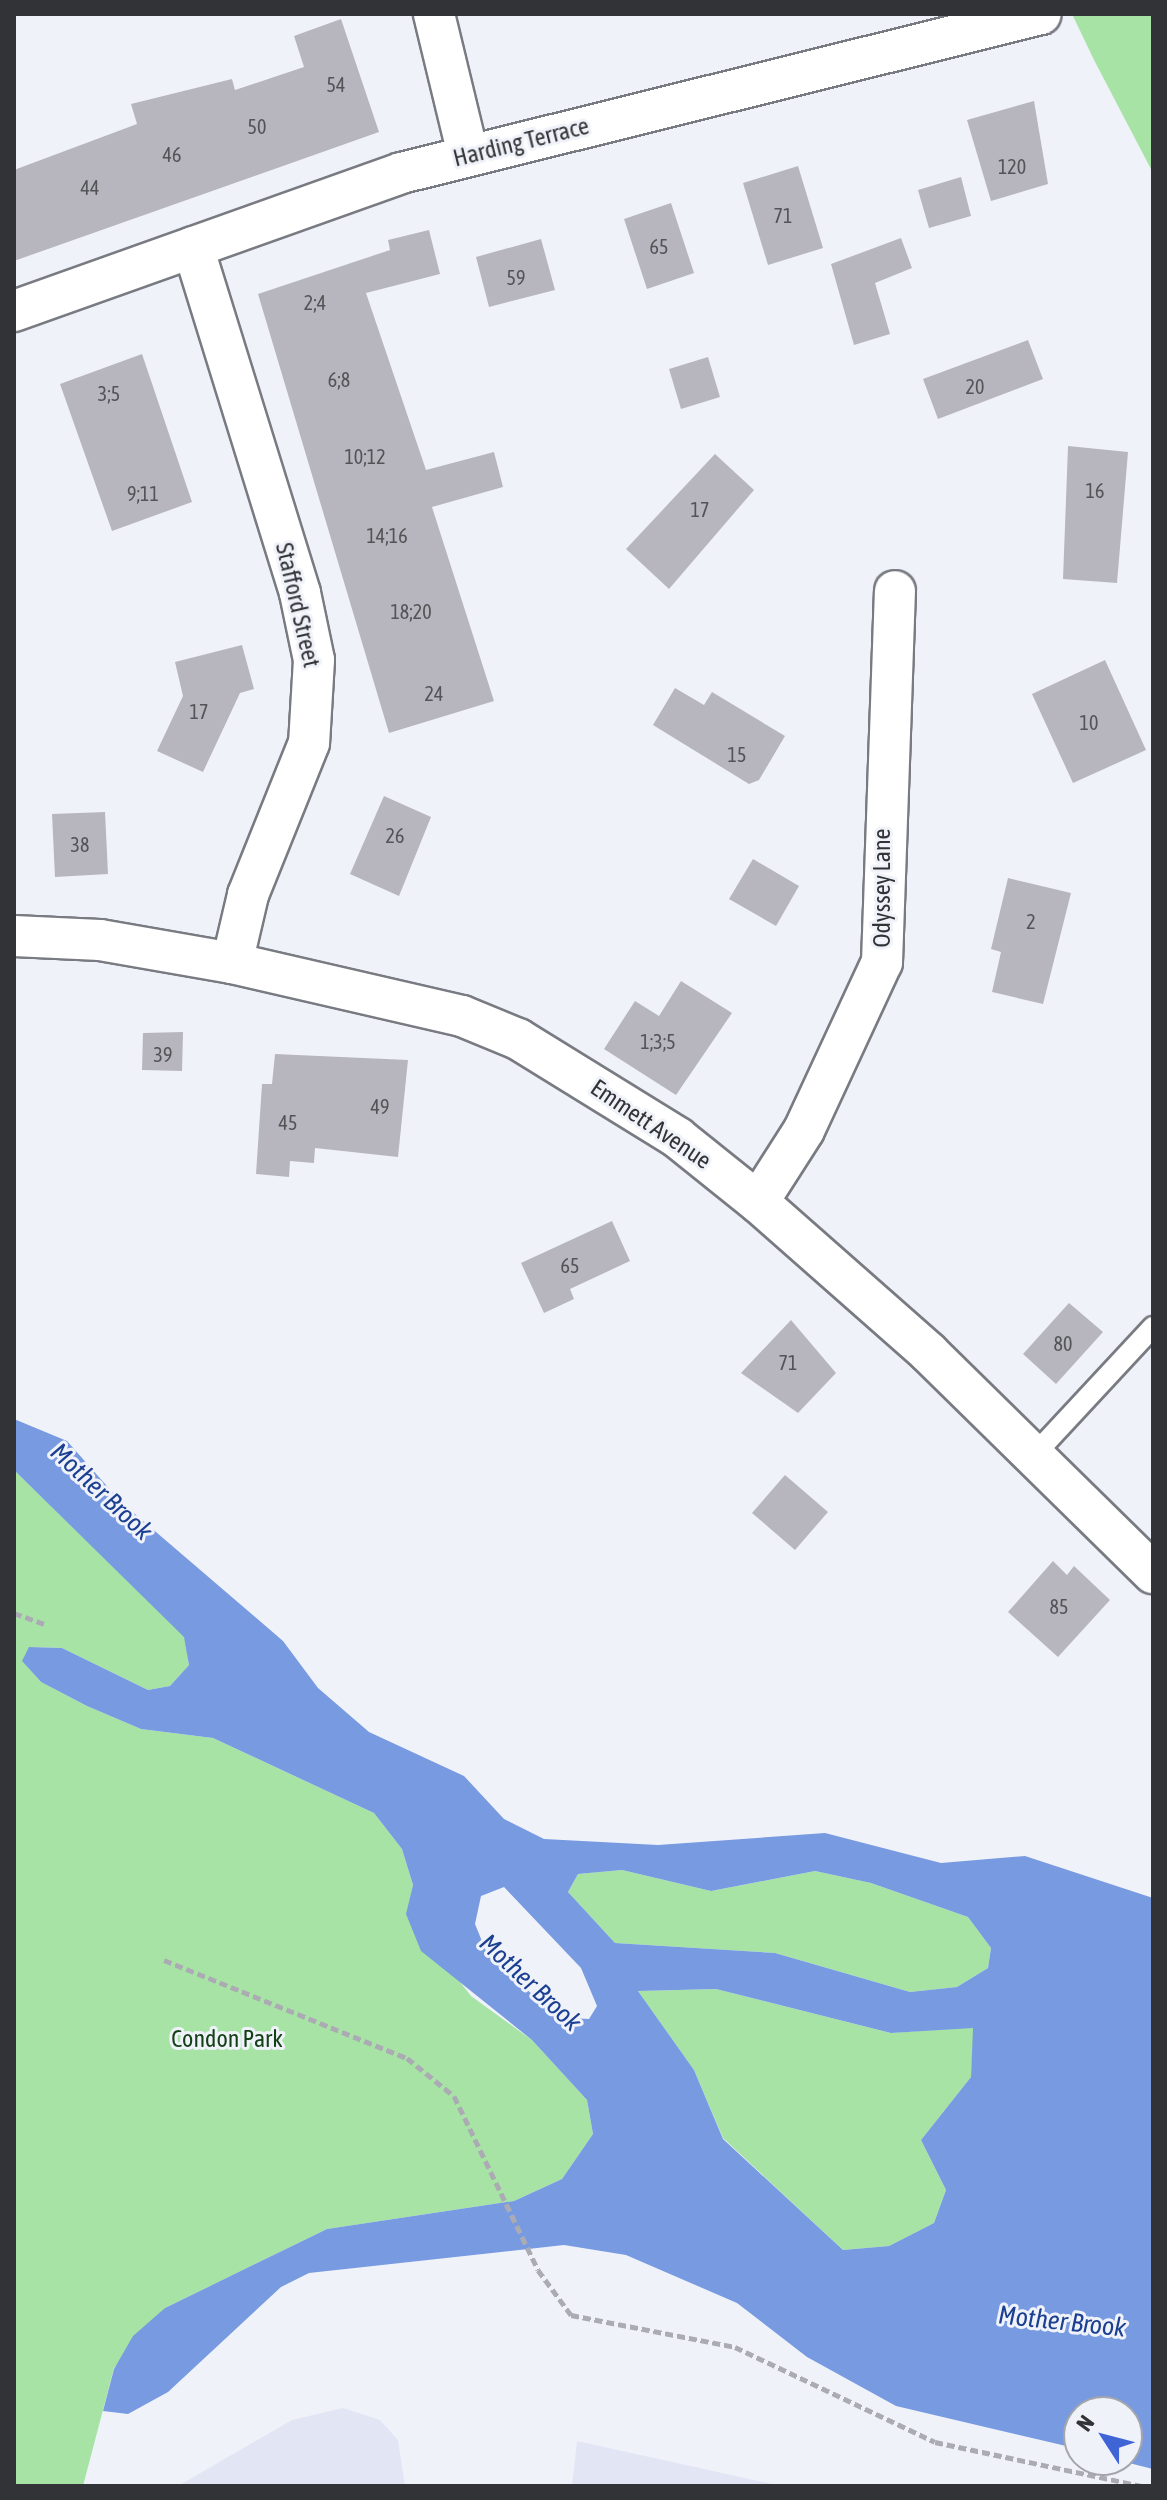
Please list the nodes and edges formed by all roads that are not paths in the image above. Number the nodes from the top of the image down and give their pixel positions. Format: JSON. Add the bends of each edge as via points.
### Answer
{"nodes":[{"id":1,"x":434,"y":14,"type":"edge"},
{"id":2,"x":1041,"y":14,"type":"edge"},
{"id":3,"x":468,"y":155,"type":"junction"},
{"id":4,"x":193,"y":247,"type":"junction"},
{"id":5,"x":14,"y":311,"type":"edge"},
{"id":6,"x":895,"y":591,"type":"dead end"},
{"id":7,"x":14,"y":936,"type":"edge"},
{"id":8,"x":232,"y":963,"type":"junction"},
{"id":9,"x":758,"y":1202,"type":"junction"},
{"id":10,"x":1153,"y":1327,"type":"edge"},
{"id":11,"x":1034,"y":1455,"type":"junction"},
{"id":12,"x":1153,"y":1573,"type":"edge"}],
"edges":[{"from":1,"to":3,"type":"street"},
{"from":2,"to":3,"type":"street","name":"Harding Terrace"},
{"from":3,"to":4,"type":"street","name":"Harding Terrace","via":[[336,193]]},
{"from":4,"to":5,"type":"street","name":"Harding Terrace"},
{"from":4,"to":8,"type":"street","name":"Stafford Street","via":[[300,593],[314,660],[309,743],[248,895]]},
{"from":6,"to":9,"type":"street","name":"Odyssey Lane","via":[[882,962],[804,1130]]},
{"from":7,"to":8,"type":"street","name":"Emmett Avenue","via":[[100,940]]},
{"from":8,"to":9,"type":"street","name":"Emmett Avenue","via":[[462,1016],[518,1039],[678,1138]]},
{"from":9,"to":11,"type":"street","name":"Emmett Avenue"},
{"from":10,"to":11,"type":"lane"},
{"from":11,"to":12,"type":"street","name":"Emmett Avenue"}]}
